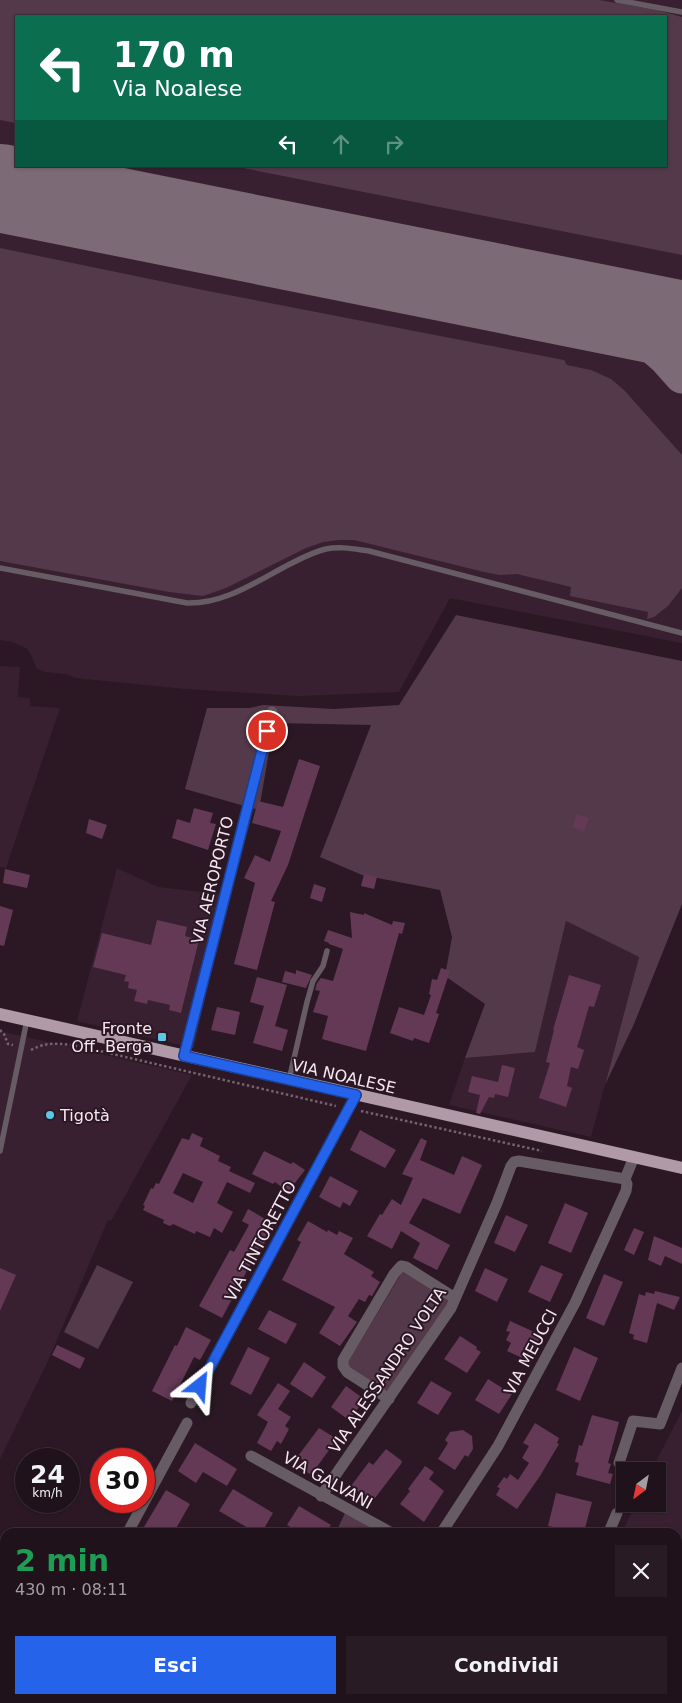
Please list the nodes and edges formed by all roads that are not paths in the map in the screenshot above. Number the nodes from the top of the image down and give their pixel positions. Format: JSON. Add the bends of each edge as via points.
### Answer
{"nodes":[{"id":1,"x":617,"y":0,"type":"edge"},
{"id":2,"x":682,"y":12,"type":"edge"},
{"id":3,"x":0,"y":568,"type":"edge"},
{"id":4,"x":682,"y":633,"type":"edge"},
{"id":5,"x":272,"y":712,"type":"dead end"},
{"id":6,"x":327,"y":951,"type":"dead end"},
{"id":7,"x":0,"y":1014,"type":"edge"},
{"id":8,"x":27,"y":1020,"type":"junction"},
{"id":9,"x":184,"y":1056,"type":"junction"},
{"id":10,"x":289,"y":1080,"type":"junction"},
{"id":11,"x":356,"y":1095,"type":"junction"},
{"id":12,"x":0,"y":1151,"type":"edge"},
{"id":13,"x":634,"y":1157,"type":"junction"},
{"id":14,"x":682,"y":1168,"type":"edge"},
{"id":15,"x":625,"y":1179,"type":"junction"},
{"id":16,"x":455,"y":1298,"type":"junction"},
{"id":17,"x":682,"y":1368,"type":"edge"},
{"id":18,"x":389,"y":1399,"type":"junction"},
{"id":19,"x":191,"y":1403,"type":"dead end"},
{"id":20,"x":187,"y":1423,"type":"dead end"},
{"id":21,"x":251,"y":1456,"type":"dead end"},
{"id":22,"x":619,"y":1462,"type":"edge"},
{"id":23,"x":321,"y":1496,"type":"junction"},
{"id":24,"x":617,"y":1513,"type":"dead end"},
{"id":25,"x":130,"y":1528,"type":"edge"},
{"id":26,"x":382,"y":1528,"type":"edge"},
{"id":27,"x":445,"y":1528,"type":"edge"},
{"id":28,"x":610,"y":1528,"type":"edge"}],
"edges":[{"from":1,"to":2,"type":"lane"},
{"from":3,"to":4,"type":"lane","via":[[200,603],[232,594],[308,555],[346,547]]},
{"from":5,"to":9,"type":"street","name":"VIA AEROPORTO"},
{"from":6,"to":10,"type":"lane","via":[[307,1002]]},
{"from":7,"to":8,"type":"main road","name":"VIA NOALESE"},
{"from":8,"to":9,"type":"main road","name":"VIA NOALESE"},
{"from":8,"to":12,"type":"lane"},
{"from":9,"to":10,"type":"main road","name":"VIA NOALESE"},
{"from":10,"to":11,"type":"main road","name":"VIA NOALESE"},
{"from":11,"to":13,"type":"main road","name":"VIA NOALESE"},
{"from":11,"to":19,"type":"street","name":"VIA TINTORETTO"},
{"from":13,"to":14,"type":"main road","name":"VIA NOALESE"},
{"from":13,"to":15,"type":"street"},
{"from":15,"to":16,"type":"street","name":"VIA ALESSANDRO VOLTA","via":[[514,1162]]},
{"from":15,"to":27,"type":"street","name":"VIA MEUCCI","via":[[626,1191],[575,1303],[498,1446]]},
{"from":16,"to":18,"type":"street","name":"VIA ALESSANDRO VOLTA"},
{"from":16,"to":18,"type":"street","via":[[406,1267],[401,1266],[394,1274],[343,1360],[347,1372]]},
{"from":17,"to":22,"type":"street","via":[[660,1424],[633,1421]]},
{"from":18,"to":23,"type":"street","name":"VIA ALESSANDRO VOLTA"},
{"from":20,"to":25,"type":"street"},
{"from":21,"to":23,"type":"street","name":"VIA GALVANI"},
{"from":23,"to":26,"type":"street","name":"VIA GALVANI"},
{"from":24,"to":28,"type":"street"}]}
